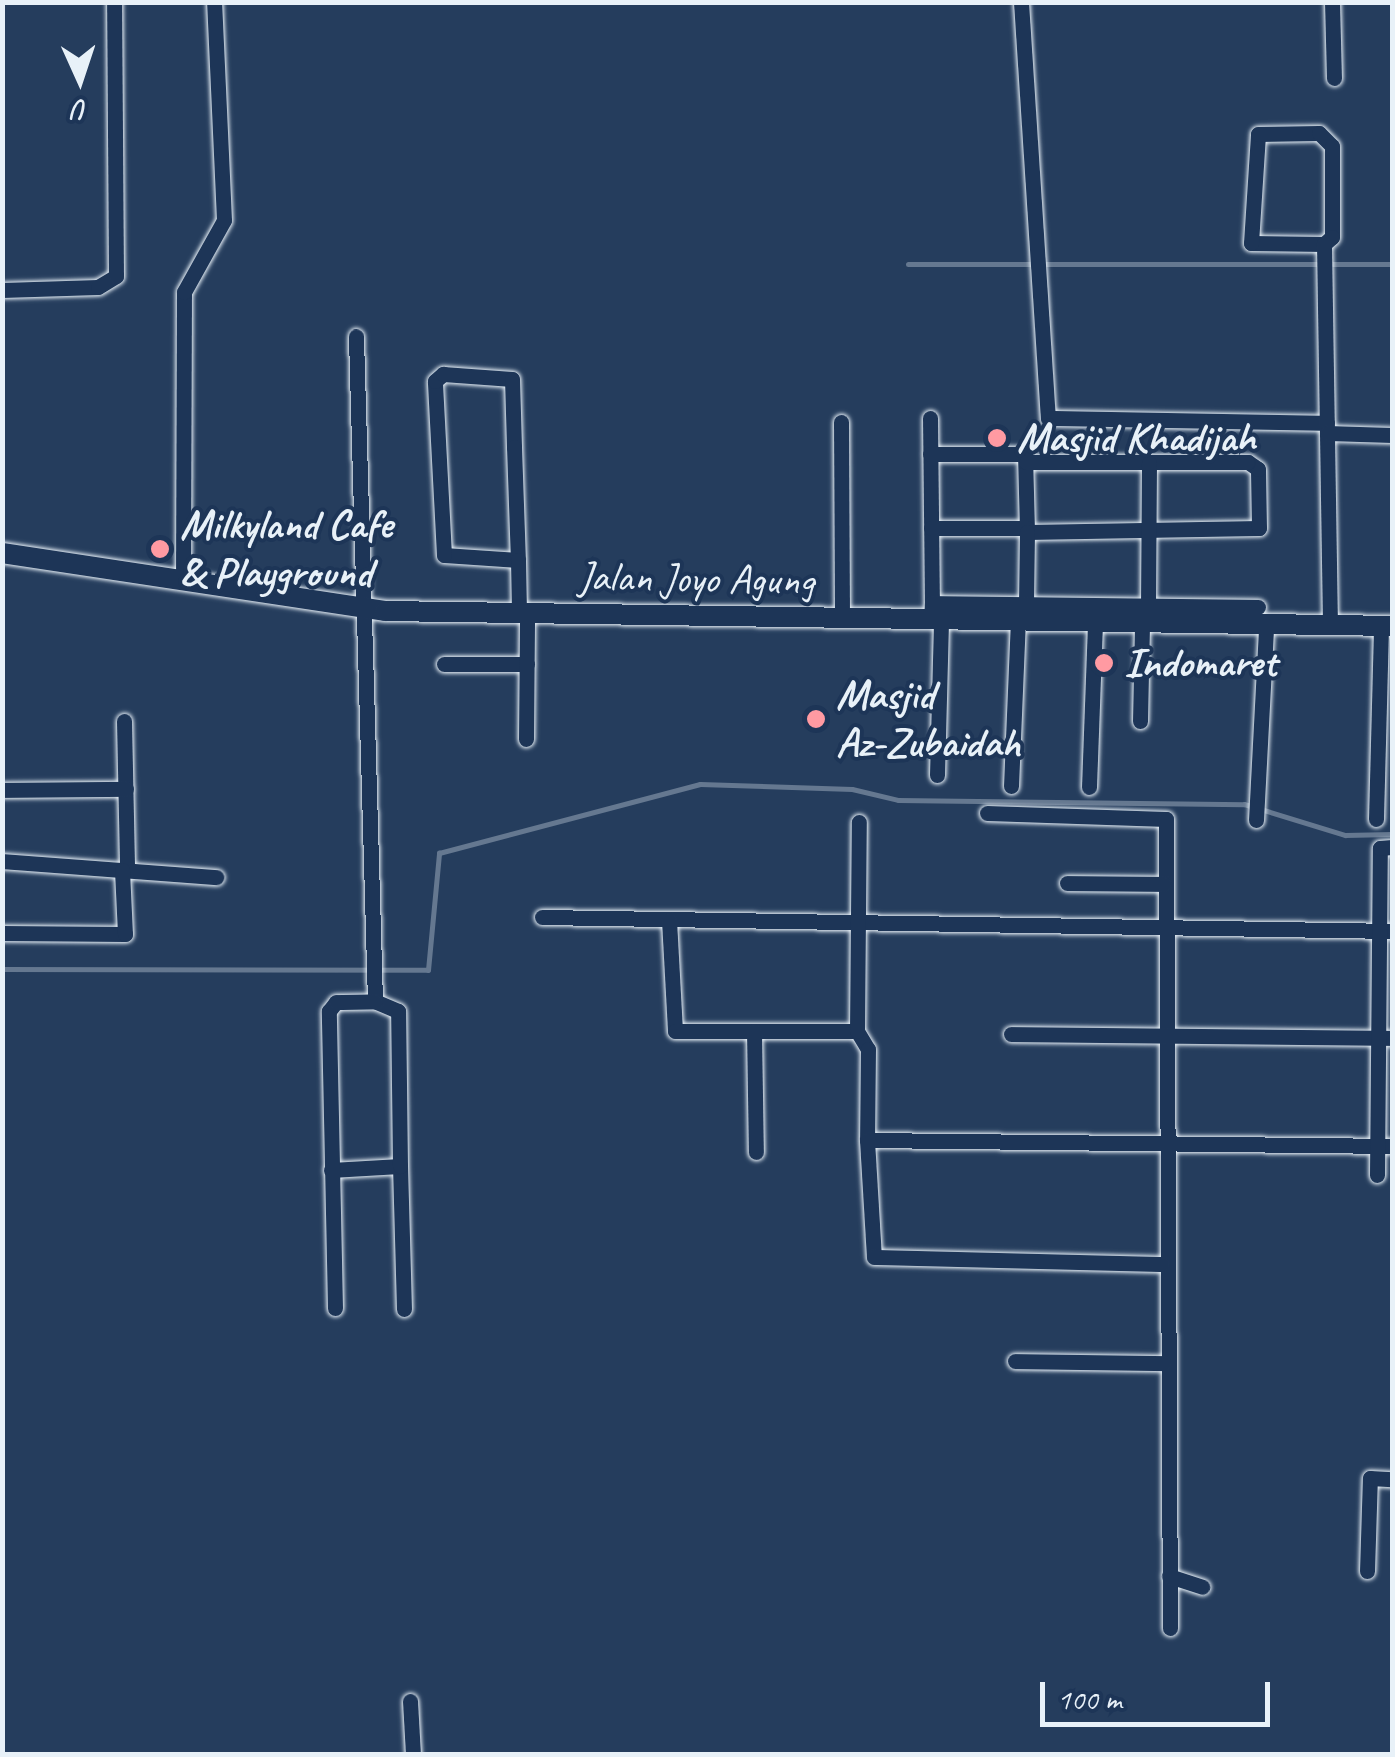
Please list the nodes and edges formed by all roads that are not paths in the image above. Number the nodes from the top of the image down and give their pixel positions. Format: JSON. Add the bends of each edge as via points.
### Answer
{"nodes":[{"id":1,"x":114,"y":2,"type":"edge"},
{"id":2,"x":214,"y":2,"type":"edge"},
{"id":3,"x":1021,"y":2,"type":"edge"},
{"id":4,"x":1332,"y":2,"type":"edge"},
{"id":5,"x":1334,"y":78,"type":"dead end"},
{"id":6,"x":1324,"y":258,"type":"junction"},
{"id":7,"x":2,"y":290,"type":"edge"},
{"id":8,"x":356,"y":336,"type":"dead end"},
{"id":9,"x":930,"y":418,"type":"dead end"},
{"id":10,"x":841,"y":422,"type":"dead end"},
{"id":11,"x":1327,"y":428,"type":"junction"},
{"id":12,"x":1392,"y":435,"type":"edge"},
{"id":13,"x":930,"y":454,"type":"junction"},
{"id":14,"x":1026,"y":462,"type":"junction"},
{"id":15,"x":1150,"y":463,"type":"junction"},
{"id":16,"x":931,"y":528,"type":"junction"},
{"id":17,"x":1027,"y":530,"type":"junction"},
{"id":18,"x":1149,"y":531,"type":"junction"},
{"id":19,"x":2,"y":553,"type":"edge"},
{"id":20,"x":518,"y":560,"type":"junction"},
{"id":21,"x":183,"y":577,"type":"junction"},
{"id":22,"x":366,"y":608,"type":"junction"},
{"id":23,"x":523,"y":612,"type":"junction"},
{"id":24,"x":1022,"y":613,"type":"junction"},
{"id":25,"x":934,"y":615,"type":"junction"},
{"id":26,"x":1145,"y":615,"type":"junction"},
{"id":27,"x":1262,"y":616,"type":"junction"},
{"id":28,"x":842,"y":620,"type":"junction"},
{"id":29,"x":1096,"y":624,"type":"junction"},
{"id":30,"x":1330,"y":626,"type":"junction"},
{"id":31,"x":1387,"y":626,"type":"edge"},
{"id":32,"x":444,"y":664,"type":"dead end"},
{"id":33,"x":526,"y":664,"type":"junction"},
{"id":34,"x":124,"y":721,"type":"dead end"},
{"id":35,"x":1140,"y":721,"type":"dead end"},
{"id":36,"x":526,"y":739,"type":"dead end"},
{"id":37,"x":937,"y":775,"type":"dead end"},
{"id":38,"x":1011,"y":786,"type":"dead end"},
{"id":39,"x":1089,"y":787,"type":"dead end"},
{"id":40,"x":126,"y":789,"type":"junction"},
{"id":41,"x":2,"y":790,"type":"edge"},
{"id":42,"x":1256,"y":811,"type":"dead end"},
{"id":43,"x":987,"y":812,"type":"dead end"},
{"id":44,"x":1376,"y":819,"type":"dead end"},
{"id":45,"x":859,"y":822,"type":"dead end"},
{"id":46,"x":1392,"y":847,"type":"edge"},
{"id":47,"x":2,"y":861,"type":"edge"},
{"id":48,"x":124,"y":870,"type":"junction"},
{"id":49,"x":216,"y":878,"type":"dead end"},
{"id":50,"x":1066,"y":883,"type":"dead end"},
{"id":51,"x":1164,"y":884,"type":"junction"},
{"id":52,"x":542,"y":917,"type":"dead end"},
{"id":53,"x":669,"y":920,"type":"junction"},
{"id":54,"x":856,"y":920,"type":"junction"},
{"id":55,"x":1164,"y":926,"type":"junction"},
{"id":56,"x":1385,"y":931,"type":"edge"},
{"id":57,"x":2,"y":933,"type":"edge"},
{"id":58,"x":374,"y":1001,"type":"junction"},
{"id":59,"x":857,"y":1030,"type":"junction"},
{"id":60,"x":754,"y":1031,"type":"junction"},
{"id":61,"x":1011,"y":1034,"type":"dead end"},
{"id":62,"x":1164,"y":1035,"type":"junction"},
{"id":63,"x":1385,"y":1038,"type":"edge"},
{"id":64,"x":867,"y":1140,"type":"junction"},
{"id":65,"x":1163,"y":1142,"type":"junction"},
{"id":66,"x":1384,"y":1146,"type":"edge"},
{"id":67,"x":756,"y":1152,"type":"dead end"},
{"id":68,"x":400,"y":1166,"type":"junction"},
{"id":69,"x":331,"y":1170,"type":"junction"},
{"id":70,"x":1377,"y":1175,"type":"dead end"},
{"id":71,"x":1162,"y":1264,"type":"junction"},
{"id":72,"x":335,"y":1308,"type":"dead end"},
{"id":73,"x":404,"y":1308,"type":"dead end"},
{"id":74,"x":1015,"y":1361,"type":"dead end"},
{"id":75,"x":1164,"y":1363,"type":"junction"},
{"id":76,"x":1392,"y":1479,"type":"edge"},
{"id":77,"x":1366,"y":1571,"type":"dead end"},
{"id":78,"x":1170,"y":1576,"type":"junction"},
{"id":79,"x":1202,"y":1587,"type":"dead end"},
{"id":80,"x":1170,"y":1628,"type":"dead end"},
{"id":81,"x":410,"y":1701,"type":"dead end"},
{"id":82,"x":413,"y":1754,"type":"edge"}],
"edges":[{"from":1,"to":7,"type":"street","via":[[116,276],[98,287]]},
{"from":2,"to":21,"type":"street","via":[[224,220],[184,292]]},
{"from":3,"to":11,"type":"street","via":[[1048,418]]},
{"from":4,"to":5,"type":"street"},
{"from":6,"to":6,"type":"street","via":[[1332,237],[1330,139],[1258,134],[1251,243]]},
{"from":6,"to":11,"type":"street"},
{"from":8,"to":22,"type":"street"},
{"from":9,"to":13,"type":"street"},
{"from":10,"to":28,"type":"street"},
{"from":11,"to":12,"type":"street"},
{"from":11,"to":30,"type":"street"},
{"from":13,"to":14,"type":"street","via":[[1022,454]]},
{"from":13,"to":16,"type":"street"},
{"from":14,"to":15,"type":"street"},
{"from":14,"to":17,"type":"street"},
{"from":15,"to":18,"type":"street"},
{"from":15,"to":18,"type":"street","via":[[1254,464],[1259,528]]},
{"from":16,"to":17,"type":"street"},
{"from":16,"to":25,"type":"street"},
{"from":17,"to":18,"type":"street"},
{"from":17,"to":24,"type":"street"},
{"from":18,"to":26,"type":"street"},
{"from":19,"to":21,"type":"main road","name":"Jalan Joyo Agung"},
{"from":20,"to":20,"type":"street","via":[[512,379],[443,374],[435,382],[444,555]]},
{"from":20,"to":23,"type":"street"},
{"from":21,"to":22,"type":"main road","name":"Jalan Joyo Agung"},
{"from":22,"to":23,"type":"main road","name":"Jalan Joyo Agung"},
{"from":22,"to":58,"type":"street"},
{"from":23,"to":28,"type":"main road","name":"Jalan Joyo Agung"},
{"from":23,"to":33,"type":"street"},
{"from":24,"to":25,"type":"main road","name":"Jalan Joyo Agung"},
{"from":24,"to":26,"type":"street"},
{"from":24,"to":29,"type":"main road","name":"Jalan Joyo Agung"},
{"from":24,"to":38,"type":"street"},
{"from":25,"to":28,"type":"main road","name":"Jalan Joyo Agung"},
{"from":25,"to":37,"type":"street"},
{"from":26,"to":27,"type":"main road","name":"Jalan Joyo Agung"},
{"from":26,"to":29,"type":"main road","name":"Jalan Joyo Agung"},
{"from":26,"to":35,"type":"street"},
{"from":27,"to":30,"type":"main road","name":"Jalan Joyo Agung"},
{"from":27,"to":42,"type":"street"},
{"from":29,"to":39,"type":"street"},
{"from":30,"to":31,"type":"main road","name":"Jalan Joyo Agung"},
{"from":31,"to":44,"type":"street"},
{"from":32,"to":33,"type":"street"},
{"from":33,"to":36,"type":"street"},
{"from":34,"to":40,"type":"street"},
{"from":40,"to":41,"type":"street"},
{"from":40,"to":48,"type":"street"},
{"from":43,"to":51,"type":"street","via":[[1166,819]]},
{"from":45,"to":54,"type":"street"},
{"from":46,"to":56,"type":"street","via":[[1380,848]]},
{"from":47,"to":48,"type":"street"},
{"from":48,"to":49,"type":"street"},
{"from":48,"to":57,"type":"street","via":[[125,934]]},
{"from":50,"to":51,"type":"street"},
{"from":51,"to":55,"type":"street"},
{"from":52,"to":53,"type":"street"},
{"from":53,"to":54,"type":"street"},
{"from":53,"to":60,"type":"street","via":[[675,1031]]},
{"from":54,"to":55,"type":"street"},
{"from":54,"to":59,"type":"street"},
{"from":55,"to":56,"type":"street"},
{"from":55,"to":62,"type":"street"},
{"from":56,"to":63,"type":"street"},
{"from":58,"to":68,"type":"street","via":[[398,1011]]},
{"from":58,"to":69,"type":"street","via":[[336,1002],[329,1011]]},
{"from":59,"to":60,"type":"street"},
{"from":59,"to":64,"type":"street","via":[[868,1049]]},
{"from":60,"to":67,"type":"street"},
{"from":61,"to":62,"type":"street"},
{"from":62,"to":63,"type":"street"},
{"from":62,"to":65,"type":"street"},
{"from":63,"to":66,"type":"street"},
{"from":64,"to":65,"type":"street"},
{"from":64,"to":71,"type":"street","via":[[874,1257]]},
{"from":65,"to":66,"type":"street"},
{"from":65,"to":71,"type":"street"},
{"from":66,"to":70,"type":"street"},
{"from":68,"to":69,"type":"street"},
{"from":68,"to":73,"type":"street"},
{"from":69,"to":72,"type":"street"},
{"from":71,"to":75,"type":"street"},
{"from":74,"to":75,"type":"street"},
{"from":75,"to":78,"type":"street"},
{"from":76,"to":77,"type":"street","via":[[1370,1478]]},
{"from":78,"to":79,"type":"street"},
{"from":78,"to":80,"type":"street"},
{"from":81,"to":82,"type":"street"}]}
